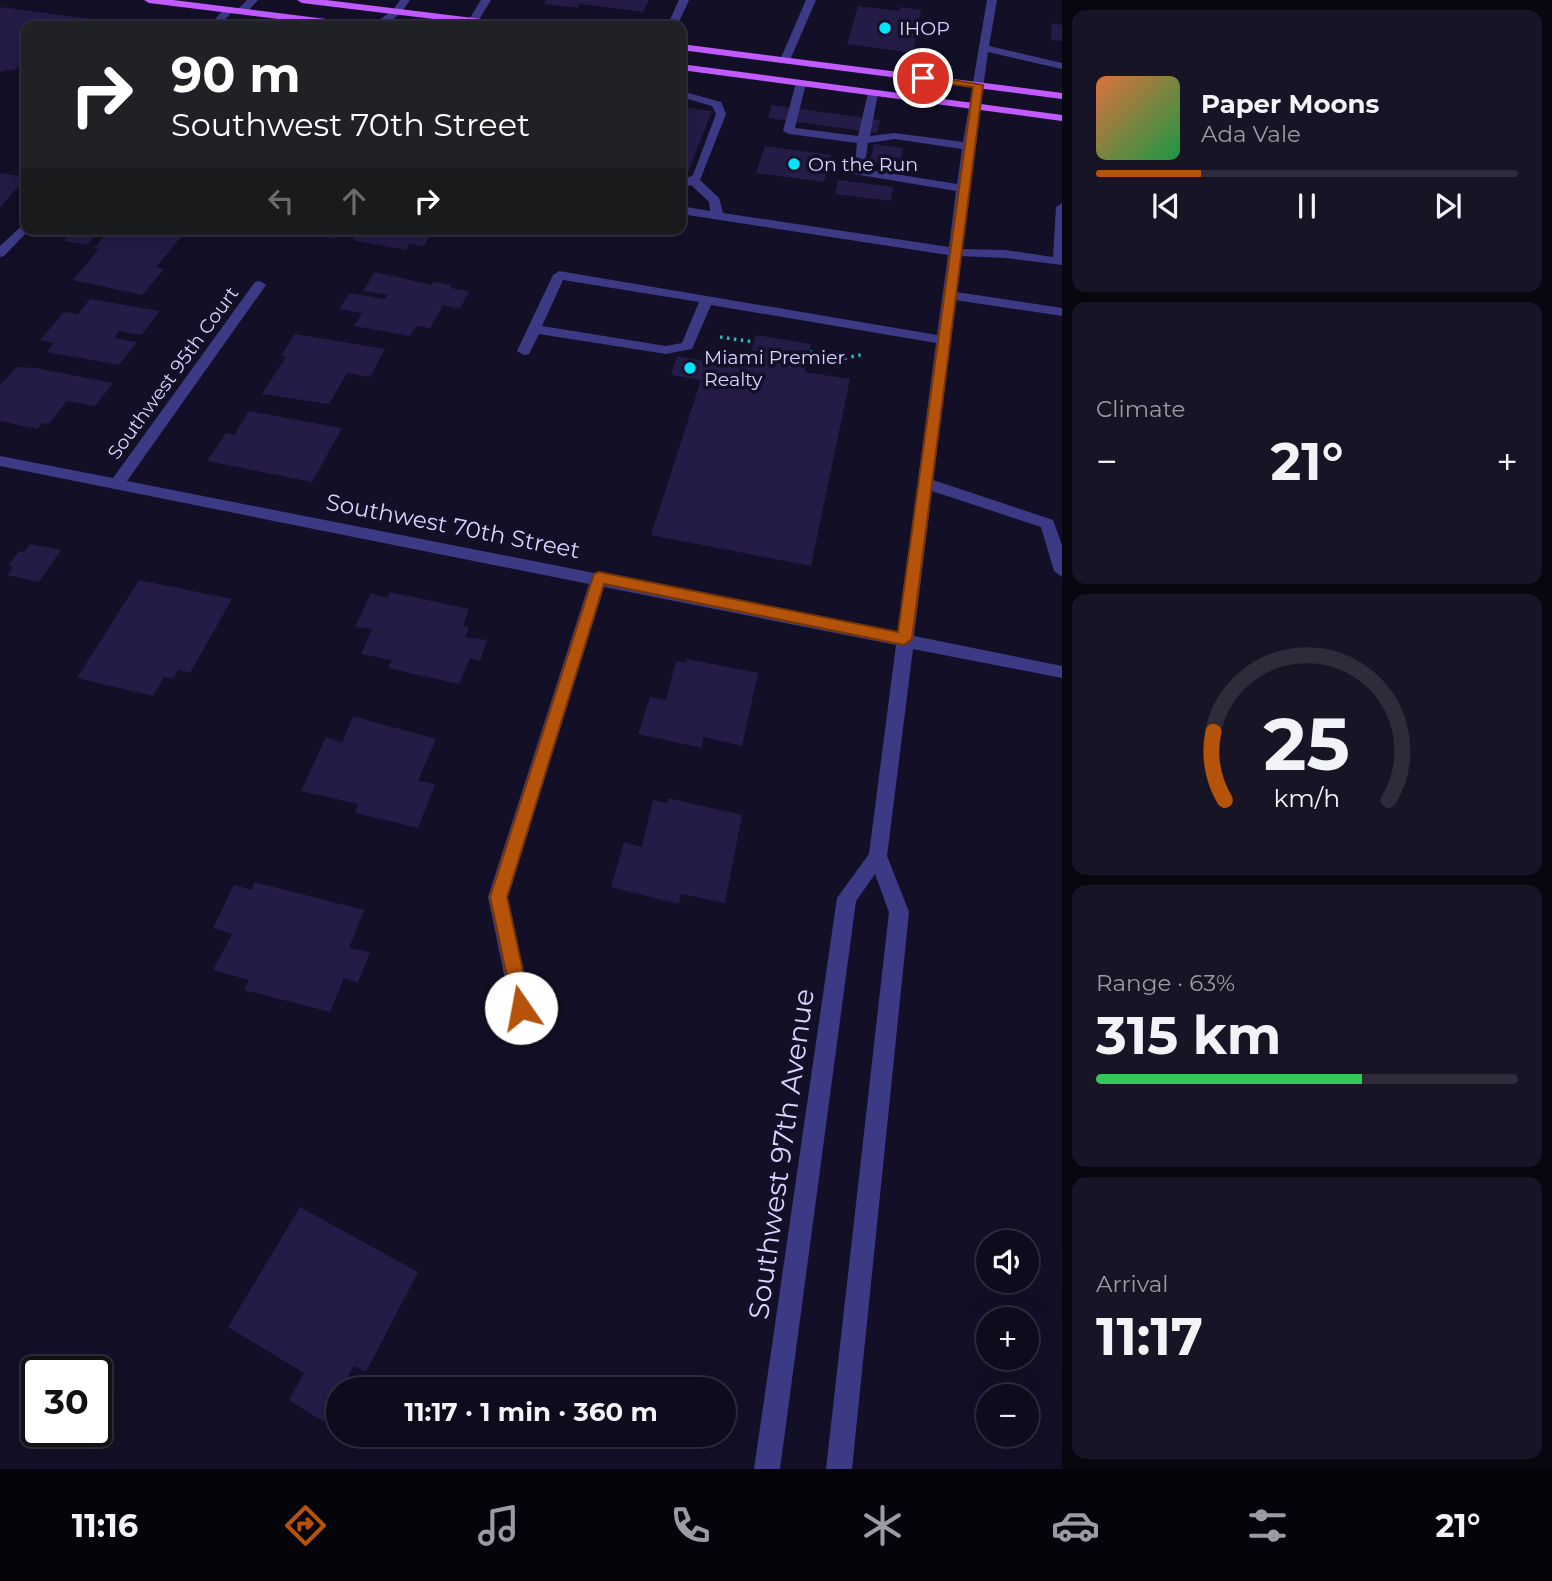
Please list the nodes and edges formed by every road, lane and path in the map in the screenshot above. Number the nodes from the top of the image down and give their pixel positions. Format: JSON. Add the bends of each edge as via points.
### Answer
{"nodes":[{"id":1,"x":149,"y":0,"type":"edge"},
{"id":2,"x":253,"y":0,"type":"edge"},
{"id":3,"x":302,"y":0,"type":"edge"},
{"id":4,"x":405,"y":0,"type":"edge"},
{"id":5,"x":486,"y":0,"type":"edge"},
{"id":6,"x":684,"y":0,"type":"edge"},
{"id":7,"x":811,"y":0,"type":"edge"},
{"id":8,"x":992,"y":0,"type":"edge"},
{"id":9,"x":325,"y":1,"type":"edge"},
{"id":10,"x":194,"y":3,"type":"edge"},
{"id":11,"x":229,"y":10,"type":"junction"},
{"id":12,"x":241,"y":12,"type":"junction"},
{"id":13,"x":397,"y":12,"type":"junction"},
{"id":14,"x":219,"y":21,"type":"edge"},
{"id":15,"x":316,"y":21,"type":"edge"},
{"id":16,"x":384,"y":21,"type":"edge"},
{"id":17,"x":397,"y":21,"type":"edge"},
{"id":18,"x":473,"y":21,"type":"joint"},
{"id":19,"x":675,"y":21,"type":"edge"},
{"id":20,"x":686,"y":48,"type":"edge"},
{"id":21,"x":984,"y":48,"type":"junction"},
{"id":22,"x":785,"y":60,"type":"junction"},
{"id":23,"x":1062,"y":66,"type":"edge"},
{"id":24,"x":686,"y":68,"type":"edge"},
{"id":25,"x":801,"y":83,"type":"junction"},
{"id":26,"x":978,"y":85,"type":"junction"},
{"id":27,"x":873,"y":93,"type":"junction"},
{"id":28,"x":686,"y":95,"type":"edge"},
{"id":29,"x":1062,"y":96,"type":"edge"},
{"id":30,"x":974,"y":107,"type":"junction"},
{"id":31,"x":1062,"y":118,"type":"edge"},
{"id":32,"x":863,"y":140,"type":"junction"},
{"id":33,"x":968,"y":146,"type":"junction"},
{"id":34,"x":694,"y":181,"type":"junction"},
{"id":35,"x":686,"y":183,"type":"edge"},
{"id":36,"x":963,"y":188,"type":"junction"},
{"id":37,"x":1062,"y":207,"type":"edge"},
{"id":38,"x":686,"y":212,"type":"edge"},
{"id":39,"x":717,"y":216,"type":"junction"},
{"id":40,"x":21,"y":231,"type":"edge"},
{"id":41,"x":955,"y":252,"type":"junction"},
{"id":42,"x":0,"y":253,"type":"edge"},
{"id":43,"x":1060,"y":262,"type":"edge"},
{"id":44,"x":260,"y":285,"type":"dead end"},
{"id":45,"x":950,"y":295,"type":"junction"},
{"id":46,"x":706,"y":300,"type":"junction"},
{"id":47,"x":1062,"y":312,"type":"edge"},
{"id":48,"x":535,"y":329,"type":"junction"},
{"id":49,"x":733,"y":339,"type":"dead end"},
{"id":50,"x":944,"y":340,"type":"junction"},
{"id":51,"x":754,"y":342,"type":"dead end"},
{"id":52,"x":819,"y":343,"type":"dead end"},
{"id":53,"x":524,"y":351,"type":"dead end"},
{"id":54,"x":810,"y":352,"type":"dead end"},
{"id":55,"x":817,"y":353,"type":"junction"},
{"id":56,"x":875,"y":356,"type":"dead end"},
{"id":57,"x":0,"y":461,"type":"edge"},
{"id":58,"x":118,"y":483,"type":"junction"},
{"id":59,"x":925,"y":483,"type":"junction"},
{"id":60,"x":1062,"y":572,"type":"edge"},
{"id":61,"x":599,"y":578,"type":"junction"},
{"id":62,"x":904,"y":639,"type":"junction"},
{"id":63,"x":1062,"y":672,"type":"edge"},
{"id":64,"x":878,"y":856,"type":"junction"},
{"id":65,"x":521,"y":1008,"type":"dead end"},
{"id":66,"x":767,"y":1469,"type":"edge"},
{"id":67,"x":839,"y":1469,"type":"edge"}],
"edges":[{"from":1,"to":10,"type":"main road"},
{"from":2,"to":12,"type":"street"},
{"from":3,"to":9,"type":"main road"},
{"from":4,"to":13,"type":"street"},
{"from":5,"to":18,"type":"street"},
{"from":6,"to":19,"type":"street"},
{"from":7,"to":22,"type":"street"},
{"from":8,"to":21,"type":"street","name":"Southwest 97th Avenue"},
{"from":9,"to":13,"type":"main road"},
{"from":10,"to":11,"type":"main road"},
{"from":11,"to":12,"type":"main road"},
{"from":11,"to":14,"type":"street"},
{"from":12,"to":15,"type":"main road"},
{"from":13,"to":16,"type":"street"},
{"from":13,"to":17,"type":"street"},
{"from":13,"to":18,"type":"main road"},
{"from":20,"to":22,"type":"main road"},
{"from":21,"to":23,"type":"street"},
{"from":21,"to":26,"type":"street","name":"Southwest 97th Avenue"},
{"from":22,"to":26,"type":"main road"},
{"from":24,"to":25,"type":"main road"},
{"from":25,"to":27,"type":"main road"},
{"from":25,"to":32,"type":"street","via":[[789,131]]},
{"from":26,"to":29,"type":"main road"},
{"from":26,"to":30,"type":"street","name":"Southwest 97th Avenue"},
{"from":27,"to":30,"type":"main road"},
{"from":27,"to":32,"type":"street"},
{"from":28,"to":34,"type":"street","via":[[712,102],[720,111]]},
{"from":30,"to":31,"type":"main road"},
{"from":30,"to":33,"type":"street","name":"Southwest 97th Avenue"},
{"from":32,"to":33,"type":"street","via":[[895,136]]},
{"from":32,"to":36,"type":"street","via":[[858,172]]},
{"from":33,"to":36,"type":"street","name":"Southwest 97th Avenue"},
{"from":34,"to":35,"type":"street"},
{"from":34,"to":39,"type":"street","via":[[715,201]]},
{"from":36,"to":41,"type":"street","name":"Southwest 97th Avenue"},
{"from":37,"to":43,"type":"street"},
{"from":38,"to":39,"type":"street"},
{"from":39,"to":41,"type":"street"},
{"from":40,"to":42,"type":"street"},
{"from":41,"to":43,"type":"street"},
{"from":41,"to":45,"type":"street","name":"Southwest 97th Avenue"},
{"from":44,"to":58,"type":"street","name":"Southwest 95th Court"},
{"from":45,"to":47,"type":"street"},
{"from":45,"to":50,"type":"street","name":"Southwest 97th Avenue"},
{"from":46,"to":48,"type":"street","via":[[687,346],[666,350]]},
{"from":46,"to":48,"type":"street","via":[[559,275]]},
{"from":46,"to":50,"type":"street"},
{"from":48,"to":53,"type":"street"},
{"from":49,"to":51,"type":"path"},
{"from":50,"to":59,"type":"street","name":"Southwest 97th Avenue"},
{"from":52,"to":55,"type":"path"},
{"from":54,"to":55,"type":"path"},
{"from":55,"to":56,"type":"path","via":[[845,358]]},
{"from":57,"to":58,"type":"street","name":"Southwest 70th Street"},
{"from":58,"to":61,"type":"street","name":"Southwest 70th Street"},
{"from":59,"to":60,"type":"street","via":[[1048,524]]},
{"from":59,"to":62,"type":"street","name":"Southwest 97th Avenue"},
{"from":61,"to":62,"type":"street","name":"Southwest 70th Street"},
{"from":61,"to":65,"type":"street","via":[[499,897]]},
{"from":62,"to":63,"type":"street","name":"Southwest 70th Street"},
{"from":62,"to":64,"type":"street","name":"Southwest 97th Avenue"},
{"from":64,"to":66,"type":"street","name":"Southwest 97th Avenue","via":[[847,898]]},
{"from":64,"to":67,"type":"street","name":"Southwest 97th Avenue","via":[[899,912]]}]}
